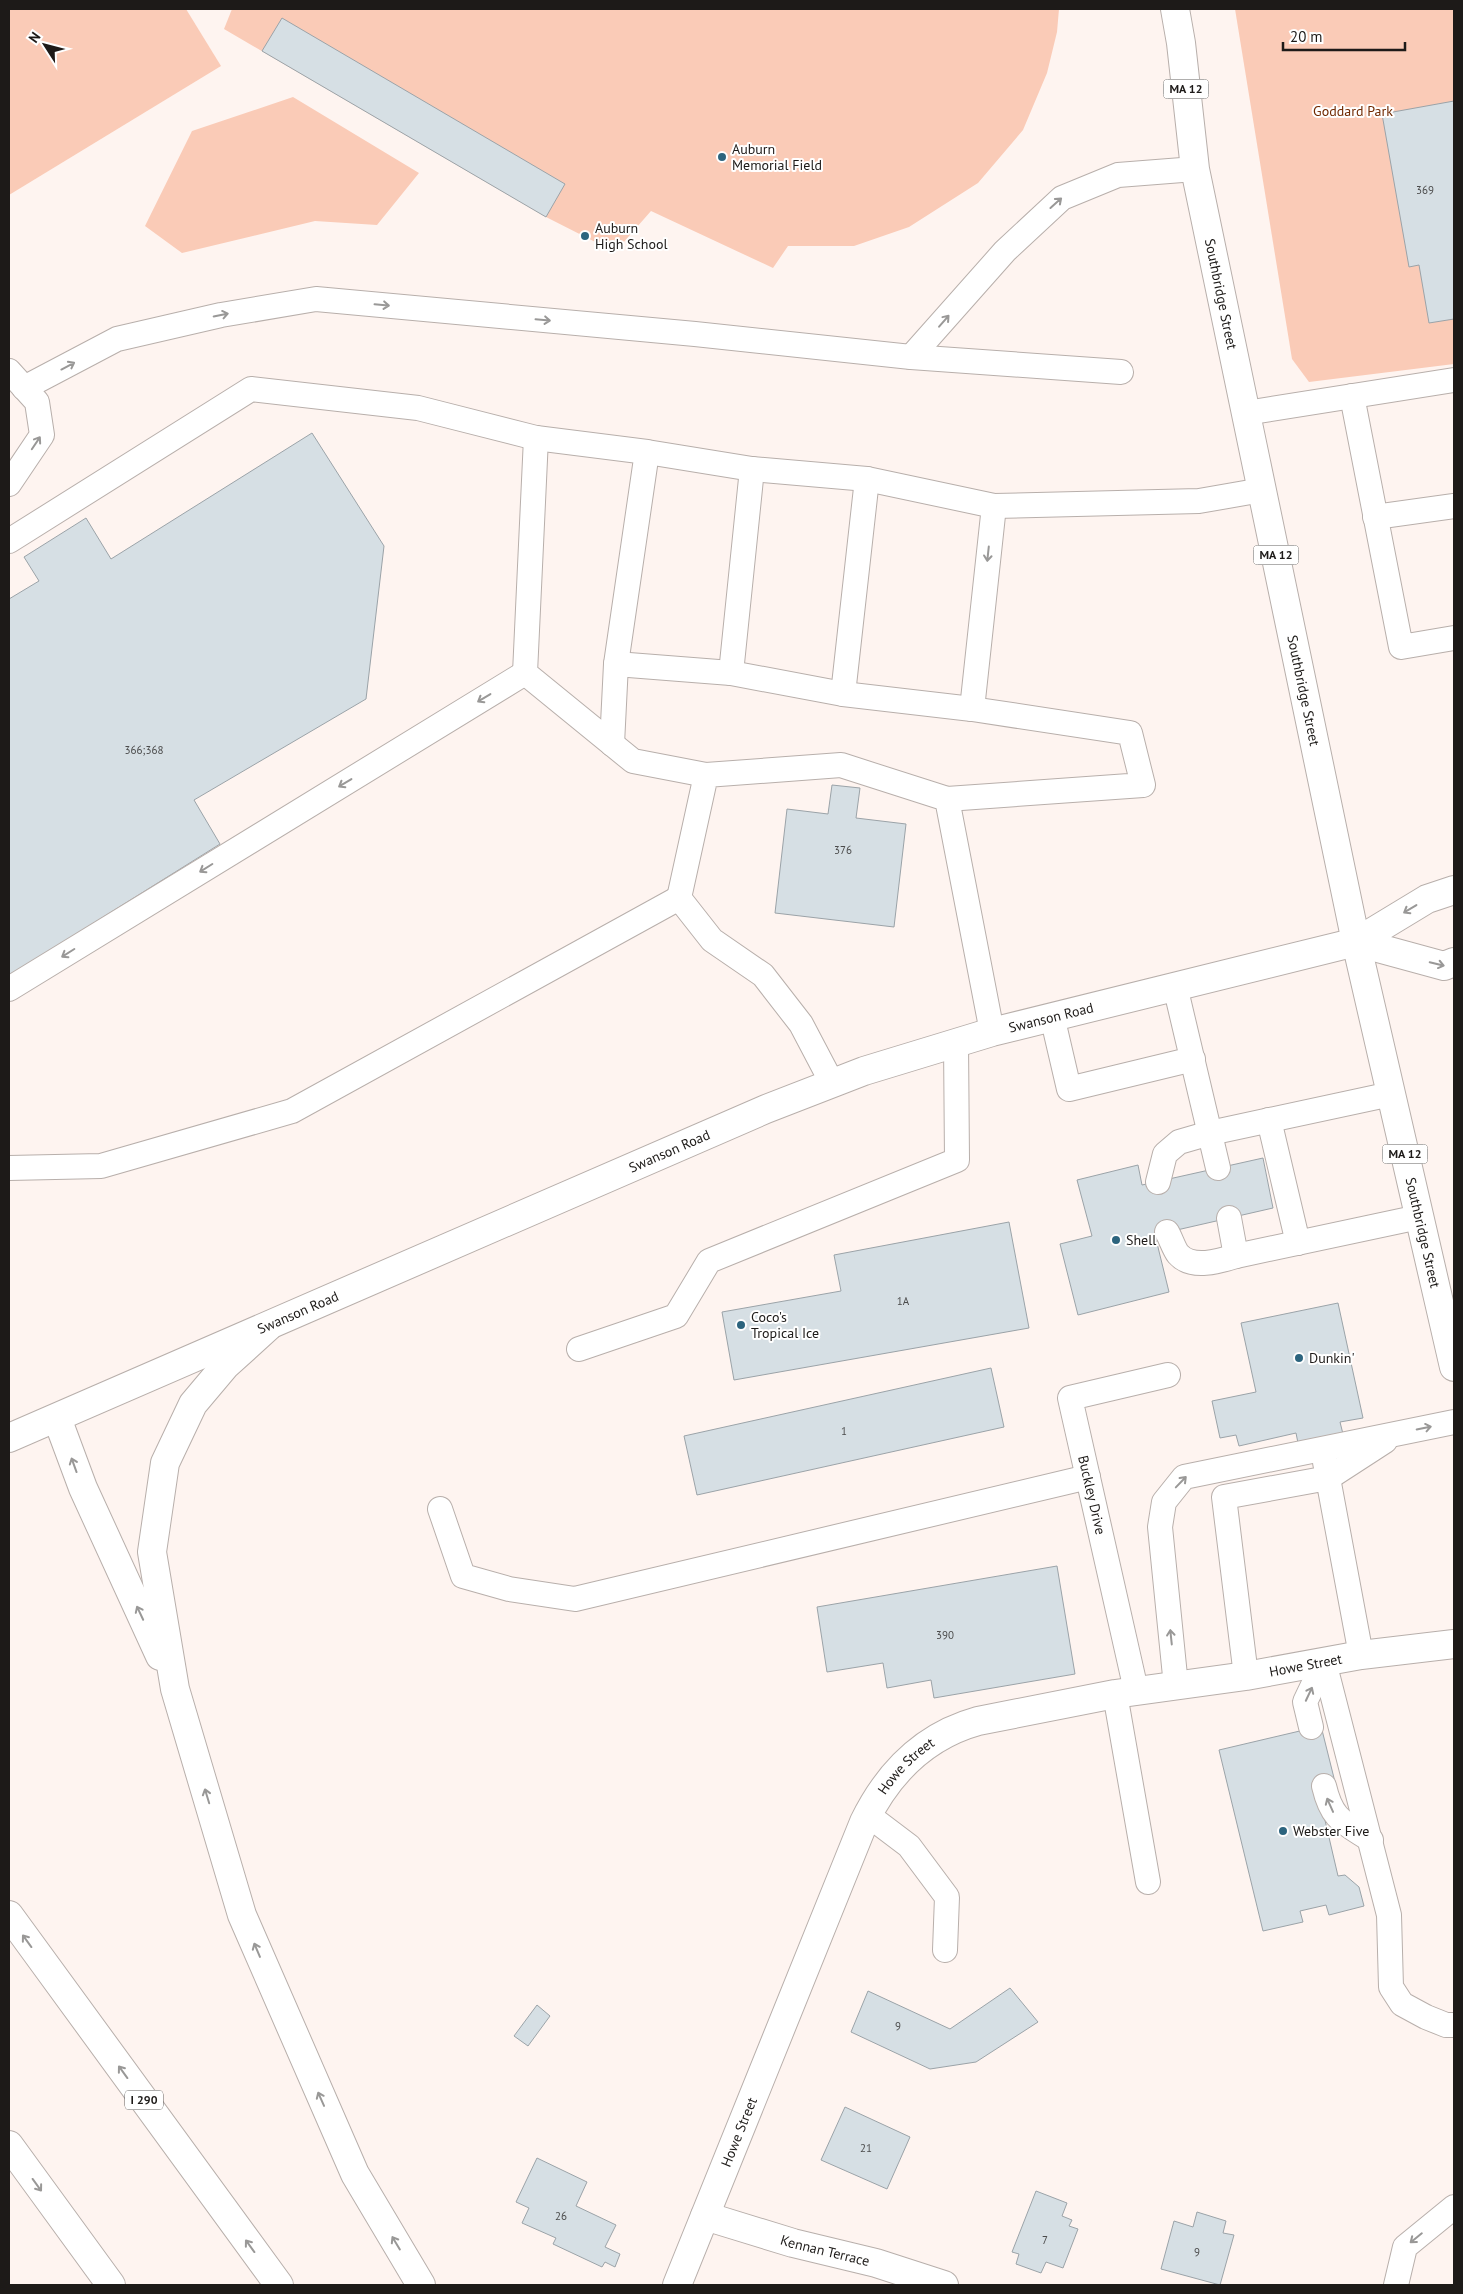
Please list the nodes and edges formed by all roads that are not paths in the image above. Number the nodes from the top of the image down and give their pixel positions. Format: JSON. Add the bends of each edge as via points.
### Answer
{"nodes":[{"id":1,"x":1175,"y":9,"type":"edge"},
{"id":2,"x":1195,"y":169,"type":"junction"},
{"id":3,"x":911,"y":357,"type":"junction"},
{"id":4,"x":9,"y":371,"type":"edge"},
{"id":5,"x":1121,"y":372,"type":"dead end"},
{"id":6,"x":1454,"y":380,"type":"edge"},
{"id":7,"x":24,"y":388,"type":"junction"},
{"id":8,"x":1352,"y":396,"type":"junction"},
{"id":9,"x":1246,"y":413,"type":"junction"},
{"id":10,"x":536,"y":438,"type":"junction"},
{"id":11,"x":647,"y":452,"type":"junction"},
{"id":12,"x":752,"y":469,"type":"junction"},
{"id":13,"x":867,"y":479,"type":"junction"},
{"id":14,"x":9,"y":484,"type":"edge"},
{"id":15,"x":1262,"y":490,"type":"junction"},
{"id":16,"x":994,"y":506,"type":"junction"},
{"id":17,"x":1454,"y":506,"type":"edge"},
{"id":18,"x":1375,"y":517,"type":"junction"},
{"id":19,"x":9,"y":541,"type":"edge"},
{"id":20,"x":1454,"y":638,"type":"edge"},
{"id":21,"x":616,"y":664,"type":"junction"},
{"id":22,"x":525,"y":673,"type":"junction"},
{"id":23,"x":731,"y":673,"type":"junction"},
{"id":24,"x":843,"y":694,"type":"junction"},
{"id":25,"x":972,"y":709,"type":"junction"},
{"id":26,"x":612,"y":744,"type":"junction"},
{"id":27,"x":706,"y":775,"type":"junction"},
{"id":28,"x":947,"y":799,"type":"junction"},
{"id":29,"x":1454,"y":890,"type":"edge"},
{"id":30,"x":679,"y":898,"type":"junction"},
{"id":31,"x":1356,"y":942,"type":"junction"},
{"id":32,"x":1454,"y":962,"type":"edge"},
{"id":33,"x":1175,"y":986,"type":"junction"},
{"id":34,"x":9,"y":989,"type":"edge"},
{"id":35,"x":1052,"y":1016,"type":"junction"},
{"id":36,"x":992,"y":1032,"type":"junction"},
{"id":37,"x":956,"y":1043,"type":"junction"},
{"id":38,"x":1193,"y":1059,"type":"junction"},
{"id":39,"x":832,"y":1083,"type":"junction"},
{"id":40,"x":1391,"y":1094,"type":"junction"},
{"id":41,"x":1269,"y":1120,"type":"junction"},
{"id":42,"x":1210,"y":1133,"type":"junction"},
{"id":43,"x":9,"y":1168,"type":"edge"},
{"id":44,"x":1218,"y":1168,"type":"dead end"},
{"id":45,"x":1158,"y":1182,"type":"dead end"},
{"id":46,"x":1420,"y":1217,"type":"junction"},
{"id":47,"x":1229,"y":1218,"type":"dead end"},
{"id":48,"x":1168,"y":1232,"type":"dead end"},
{"id":49,"x":1298,"y":1243,"type":"junction"},
{"id":50,"x":1236,"y":1256,"type":"junction"},
{"id":51,"x":268,"y":1327,"type":"junction"},
{"id":52,"x":580,"y":1349,"type":"dead end"},
{"id":53,"x":1454,"y":1367,"type":"edge"},
{"id":54,"x":1168,"y":1375,"type":"dead end"},
{"id":55,"x":57,"y":1418,"type":"junction"},
{"id":56,"x":1454,"y":1422,"type":"edge"},
{"id":57,"x":1396,"y":1434,"type":"junction"},
{"id":58,"x":9,"y":1438,"type":"edge"},
{"id":59,"x":1322,"y":1448,"type":"junction"},
{"id":60,"x":1220,"y":1470,"type":"junction"},
{"id":61,"x":1088,"y":1477,"type":"junction"},
{"id":62,"x":1328,"y":1478,"type":"junction"},
{"id":63,"x":1224,"y":1497,"type":"junction"},
{"id":64,"x":440,"y":1509,"type":"dead end"},
{"id":65,"x":1454,"y":1644,"type":"edge"},
{"id":66,"x":1361,"y":1655,"type":"junction"},
{"id":67,"x":1324,"y":1662,"type":"junction"},
{"id":68,"x":1246,"y":1676,"type":"junction"},
{"id":69,"x":1176,"y":1686,"type":"junction"},
{"id":70,"x":175,"y":1689,"type":"junction"},
{"id":71,"x":1126,"y":1692,"type":"junction"},
{"id":72,"x":1311,"y":1727,"type":"dead end"},
{"id":73,"x":1324,"y":1786,"type":"dead end"},
{"id":74,"x":868,"y":1815,"type":"junction"},
{"id":75,"x":1371,"y":1840,"type":"junction"},
{"id":76,"x":1148,"y":1882,"type":"dead end"},
{"id":77,"x":9,"y":1915,"type":"edge"},
{"id":78,"x":945,"y":1950,"type":"dead end"},
{"id":79,"x":1454,"y":2025,"type":"edge"},
{"id":80,"x":9,"y":2145,"type":"edge"},
{"id":81,"x":1454,"y":2207,"type":"edge"},
{"id":82,"x":705,"y":2216,"type":"junction"},
{"id":83,"x":111,"y":2285,"type":"edge"},
{"id":84,"x":279,"y":2285,"type":"edge"},
{"id":85,"x":421,"y":2285,"type":"edge"},
{"id":86,"x":677,"y":2285,"type":"edge"},
{"id":87,"x":944,"y":2285,"type":"edge"},
{"id":88,"x":1396,"y":2285,"type":"edge"}],
"edges":[{"from":1,"to":2,"type":"main road","name":"Southbridge Street","number":"MA 12"},
{"from":3,"to":2,"type":"lane","one_way":true,"via":[[1004,251],[1062,198],[1118,175]]},
{"from":2,"to":9,"type":"main road","name":"Southbridge Street","number":"MA 12"},
{"from":3,"to":5,"type":"lane"},
{"from":7,"to":3,"type":"lane","one_way":true,"via":[[117,339],[221,315],[316,299]]},
{"from":4,"to":7,"type":"lane"},
{"from":6,"to":8,"type":"lane"},
{"from":14,"to":7,"type":"lane","one_way":true,"via":[[42,435],[37,402]]},
{"from":8,"to":9,"type":"lane"},
{"from":8,"to":18,"type":"lane"},
{"from":9,"to":15,"type":"main road","name":"Southbridge Street","number":"MA 12"},
{"from":10,"to":11,"type":"lane"},
{"from":10,"to":19,"type":"lane","via":[[418,408],[250,389]]},
{"from":10,"to":22,"type":"lane"},
{"from":11,"to":12,"type":"lane"},
{"from":11,"to":21,"type":"lane"},
{"from":12,"to":13,"type":"lane"},
{"from":12,"to":23,"type":"lane"},
{"from":13,"to":16,"type":"lane"},
{"from":13,"to":24,"type":"lane"},
{"from":15,"to":16,"type":"lane","via":[[1198,501]]},
{"from":15,"to":31,"type":"main road","name":"Southbridge Street","number":"MA 12"},
{"from":16,"to":25,"type":"lane","one_way":true},
{"from":17,"to":18,"type":"lane"},
{"from":18,"to":20,"type":"lane","via":[[1401,647]]},
{"from":21,"to":23,"type":"lane"},
{"from":21,"to":26,"type":"lane"},
{"from":22,"to":26,"type":"lane"},
{"from":22,"to":34,"type":"lane","one_way":true},
{"from":23,"to":24,"type":"lane"},
{"from":24,"to":25,"type":"lane"},
{"from":25,"to":28,"type":"lane","via":[[1130,733],[1143,786]]},
{"from":26,"to":27,"type":"lane","via":[[633,761]]},
{"from":27,"to":28,"type":"lane","via":[[841,765]]},
{"from":27,"to":30,"type":"lane"},
{"from":28,"to":36,"type":"lane"},
{"from":29,"to":31,"type":"main road","one_way":true,"via":[[1427,899]]},
{"from":30,"to":39,"type":"lane","via":[[712,940],[763,975],[801,1024]]},
{"from":30,"to":43,"type":"lane","via":[[292,1111],[102,1166]]},
{"from":31,"to":32,"type":"main road","one_way":true,"via":[[1444,966]]},
{"from":31,"to":33,"type":"main road","name":"Swanson Road"},
{"from":31,"to":40,"type":"main road","name":"Southbridge Street","number":"MA 12"},
{"from":33,"to":35,"type":"main road","name":"Swanson Road"},
{"from":33,"to":38,"type":"lane"},
{"from":35,"to":36,"type":"main road","name":"Swanson Road"},
{"from":35,"to":38,"type":"lane","via":[[1069,1089]]},
{"from":36,"to":37,"type":"main road","name":"Swanson Road"},
{"from":37,"to":39,"type":"main road","name":"Swanson Road"},
{"from":37,"to":52,"type":"lane","via":[[958,1160],[709,1260],[676,1316]]},
{"from":38,"to":42,"type":"lane"},
{"from":39,"to":51,"type":"main road","name":"Swanson Road"},
{"from":40,"to":41,"type":"lane"},
{"from":40,"to":46,"type":"main road","name":"Southbridge Street","number":"MA 12"},
{"from":41,"to":42,"type":"lane"},
{"from":41,"to":49,"type":"lane"},
{"from":42,"to":44,"type":"lane"},
{"from":42,"to":45,"type":"lane","via":[[1179,1142],[1165,1154]]},
{"from":46,"to":49,"type":"lane"},
{"from":46,"to":53,"type":"main road","name":"Southbridge Street","number":"MA 12"},
{"from":47,"to":50,"type":"lane"},
{"from":48,"to":50,"type":"lane","via":[[1179,1255],[1192,1262],[1214,1263]]},
{"from":49,"to":50,"type":"lane"},
{"from":51,"to":55,"type":"main road","name":"Swanson Road"},
{"from":51,"to":70,"type":"main road","via":[[225,1366],[193,1404],[165,1463],[152,1552]]},
{"from":54,"to":61,"type":"lane","name":"Buckley Drive","via":[[1070,1398]]},
{"from":55,"to":58,"type":"main road","name":"Swanson Road"},
{"from":70,"to":55,"type":"main road","one_way":true,"via":[[83,1488]]},
{"from":57,"to":56,"type":"lane","one_way":true},
{"from":57,"to":59,"type":"lane"},
{"from":57,"to":62,"type":"lane"},
{"from":59,"to":60,"type":"lane"},
{"from":59,"to":62,"type":"lane"},
{"from":60,"to":63,"type":"lane"},
{"from":69,"to":60,"type":"lane","one_way":true,"via":[[1160,1527],[1164,1502],[1184,1477]]},
{"from":61,"to":64,"type":"lane","via":[[575,1599],[508,1589],[463,1576]]},
{"from":61,"to":71,"type":"lane","name":"Buckley Drive"},
{"from":62,"to":63,"type":"lane"},
{"from":62,"to":66,"type":"lane"},
{"from":63,"to":68,"type":"lane"},
{"from":65,"to":66,"type":"main road","name":"Howe Street"},
{"from":66,"to":67,"type":"main road","name":"Howe Street"},
{"from":67,"to":68,"type":"main road","name":"Howe Street"},
{"from":72,"to":67,"type":"lane","one_way":true,"via":[[1305,1702]]},
{"from":67,"to":75,"type":"lane"},
{"from":68,"to":69,"type":"main road","name":"Howe Street"},
{"from":69,"to":71,"type":"main road","name":"Howe Street"},
{"from":85,"to":70,"type":"main road","one_way":true,"via":[[355,2174],[242,1915]]},
{"from":71,"to":74,"type":"main road","name":"Howe Street","via":[[957,1726],[924,1746],[891,1776]]},
{"from":71,"to":76,"type":"lane","name":"Buckley Drive"},
{"from":75,"to":73,"type":"lane","one_way":true,"via":[[1336,1816],[1328,1805]]},
{"from":74,"to":78,"type":"lane","via":[[910,1846],[947,1897]]},
{"from":74,"to":82,"type":"main road","name":"Howe Street"},
{"from":75,"to":79,"type":"lane","via":[[1388,1915],[1391,1987],[1402,2004],[1426,2017]]},
{"from":84,"to":77,"type":"main road","number":"I 290","one_way":true},
{"from":80,"to":83,"type":"main road","one_way":true},
{"from":81,"to":88,"type":"lane","one_way":true,"via":[[1406,2247]]},
{"from":82,"to":86,"type":"main road","name":"Howe Street"},
{"from":82,"to":87,"type":"main road","name":"Kennan Terrace"}]}
